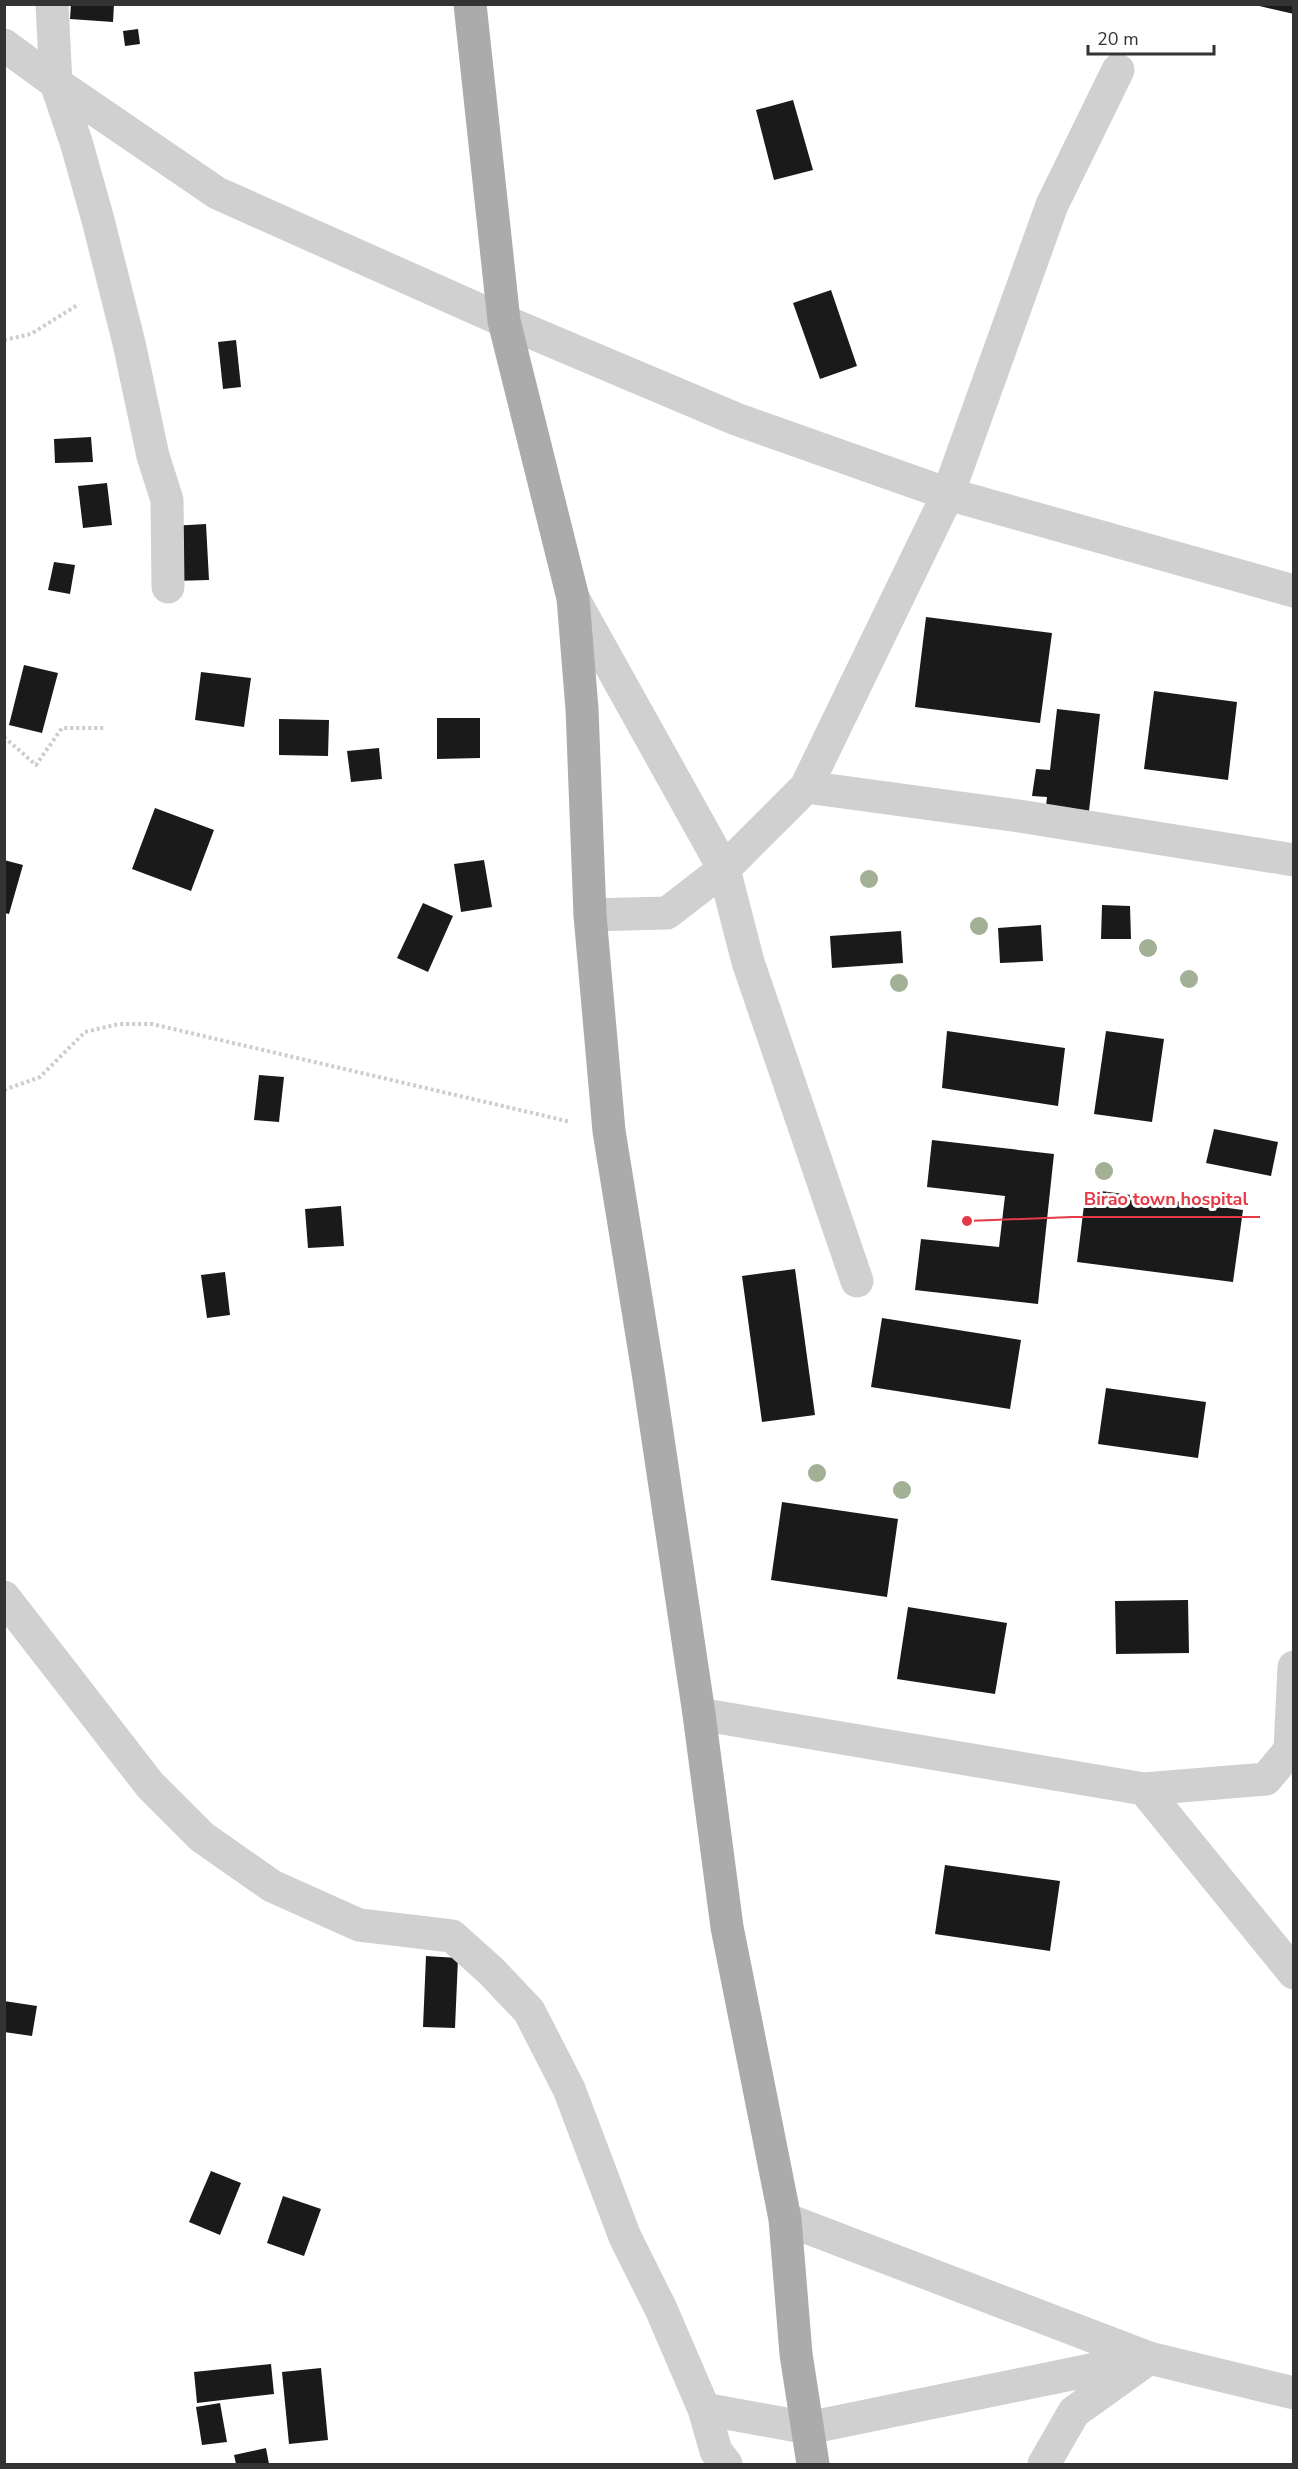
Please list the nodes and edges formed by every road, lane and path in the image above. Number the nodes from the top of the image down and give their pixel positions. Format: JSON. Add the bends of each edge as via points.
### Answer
{"nodes":[{"id":1,"x":52,"y":4,"type":"edge"},
{"id":2,"x":470,"y":4,"type":"edge"},
{"id":3,"x":4,"y":45,"type":"edge"},
{"id":4,"x":1118,"y":70,"type":"dead end"},
{"id":5,"x":56,"y":83,"type":"junction"},
{"id":6,"x":114,"y":284,"type":"junction"},
{"id":7,"x":504,"y":321,"type":"junction"},
{"id":8,"x":4,"y":340,"type":"edge"},
{"id":9,"x":948,"y":494,"type":"junction"},
{"id":10,"x":168,"y":587,"type":"dead end"},
{"id":11,"x":1293,"y":591,"type":"edge"},
{"id":12,"x":573,"y":598,"type":"junction"},
{"id":13,"x":106,"y":728,"type":"dead end"},
{"id":14,"x":4,"y":736,"type":"edge"},
{"id":15,"x":806,"y":787,"type":"junction"},
{"id":16,"x":1293,"y":860,"type":"edge"},
{"id":17,"x":724,"y":869,"type":"junction"},
{"id":18,"x":590,"y":915,"type":"junction"},
{"id":19,"x":4,"y":1090,"type":"edge"},
{"id":20,"x":609,"y":1131,"type":"junction"},
{"id":21,"x":857,"y":1281,"type":"dead end"},
{"id":22,"x":4,"y":1597,"type":"edge"},
{"id":23,"x":1293,"y":1667,"type":"edge"},
{"id":24,"x":699,"y":1714,"type":"junction"},
{"id":25,"x":1144,"y":1789,"type":"junction"},
{"id":26,"x":1293,"y":1973,"type":"edge"},
{"id":27,"x":785,"y":2219,"type":"junction"},
{"id":28,"x":1149,"y":2358,"type":"junction"},
{"id":29,"x":1293,"y":2393,"type":"edge"},
{"id":30,"x":704,"y":2409,"type":"junction"},
{"id":31,"x":808,"y":2428,"type":"junction"},
{"id":32,"x":726,"y":2464,"type":"edge"},
{"id":33,"x":813,"y":2464,"type":"edge"},
{"id":34,"x":1044,"y":2464,"type":"edge"}],
"edges":[{"from":1,"to":5,"type":"street"},
{"from":2,"to":7,"type":"main road"},
{"from":3,"to":5,"type":"street"},
{"from":4,"to":9,"type":"street","via":[[1052,205]]},
{"from":5,"to":6,"type":"street"},
{"from":5,"to":7,"type":"street","via":[[218,193]]},
{"from":6,"to":8,"type":"path","via":[[31,334]]},
{"from":6,"to":10,"type":"street","via":[[166,500]]},
{"from":7,"to":9,"type":"street","via":[[736,419]]},
{"from":7,"to":12,"type":"main road"},
{"from":9,"to":11,"type":"street"},
{"from":9,"to":15,"type":"street"},
{"from":12,"to":17,"type":"street"},
{"from":12,"to":18,"type":"main road","via":[[582,709]]},
{"from":13,"to":14,"type":"path","via":[[62,728],[36,765]]},
{"from":15,"to":16,"type":"street"},
{"from":15,"to":17,"type":"street"},
{"from":17,"to":18,"type":"street","via":[[668,913]]},
{"from":17,"to":21,"type":"street","via":[[748,962]]},
{"from":18,"to":20,"type":"main road"},
{"from":19,"to":20,"type":"path","via":[[40,1077],[86,1032],[119,1024],[152,1024]]},
{"from":20,"to":24,"type":"main road"},
{"from":22,"to":30,"type":"street","via":[[150,1785],[202,1837],[272,1886],[359,1925],[452,1936],[529,2011],[569,2089],[625,2237]]},
{"from":23,"to":25,"type":"street","via":[[1290,1750],[1266,1779]]},
{"from":24,"to":25,"type":"street"},
{"from":24,"to":27,"type":"main road","via":[[727,1927]]},
{"from":25,"to":26,"type":"street"},
{"from":27,"to":28,"type":"street"},
{"from":27,"to":31,"type":"main road","via":[[796,2354]]},
{"from":28,"to":29,"type":"street"},
{"from":28,"to":31,"type":"street"},
{"from":28,"to":34,"type":"street","via":[[1074,2412]]},
{"from":30,"to":31,"type":"street"},
{"from":30,"to":32,"type":"street","via":[[716,2451]]},
{"from":31,"to":33,"type":"main road"}]}
